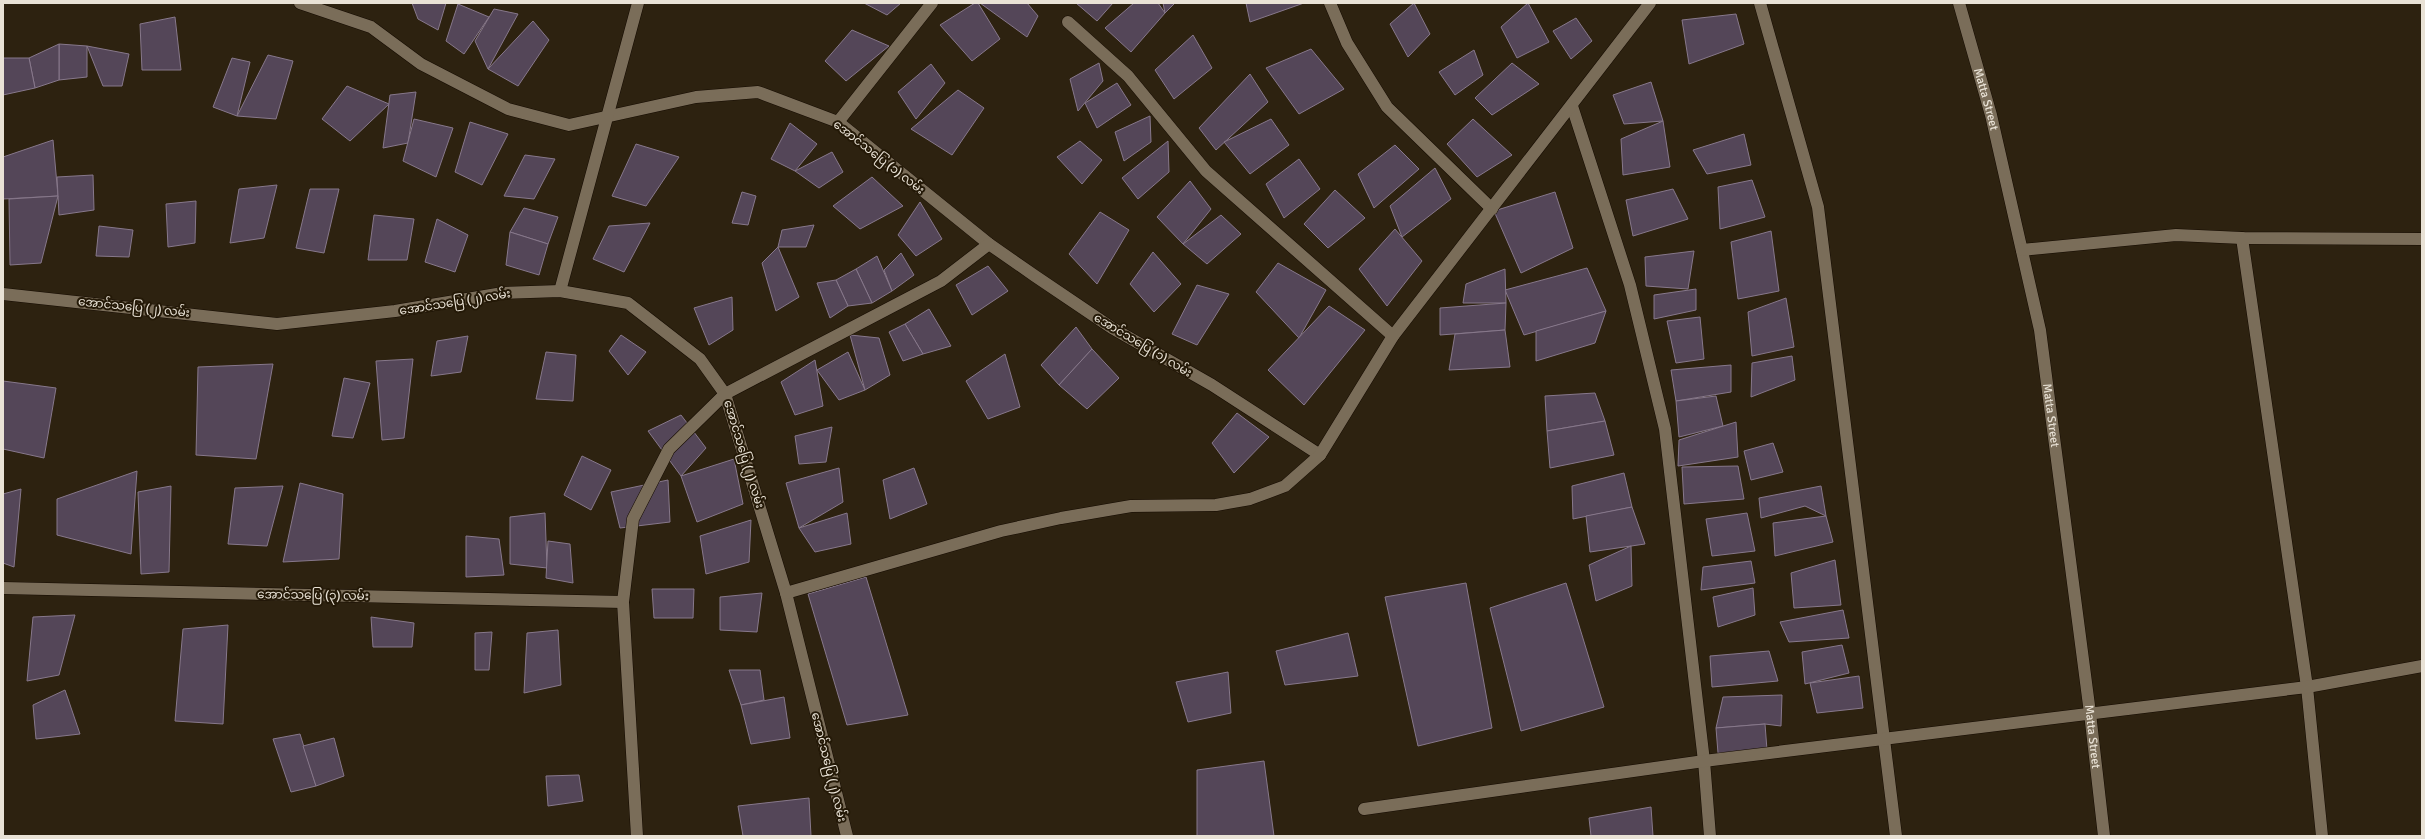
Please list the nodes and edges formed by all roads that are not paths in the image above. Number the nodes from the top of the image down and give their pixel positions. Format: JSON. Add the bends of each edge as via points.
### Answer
{"nodes":[{"id":1,"x":300,"y":3,"type":"edge"},
{"id":2,"x":638,"y":3,"type":"edge"},
{"id":3,"x":932,"y":3,"type":"edge"},
{"id":4,"x":1330,"y":3,"type":"edge"},
{"id":5,"x":1650,"y":3,"type":"edge"},
{"id":6,"x":1760,"y":3,"type":"edge"},
{"id":7,"x":1959,"y":3,"type":"edge"},
{"id":8,"x":1068,"y":22,"type":"dead end"},
{"id":9,"x":1572,"y":106,"type":"junction"},
{"id":10,"x":605,"y":117,"type":"junction"},
{"id":11,"x":838,"y":122,"type":"junction"},
{"id":12,"x":1492,"y":209,"type":"junction"},
{"id":13,"x":2242,"y":238,"type":"junction"},
{"id":14,"x":2422,"y":239,"type":"edge"},
{"id":15,"x":989,"y":244,"type":"junction"},
{"id":16,"x":2022,"y":250,"type":"junction"},
{"id":17,"x":560,"y":291,"type":"junction"},
{"id":18,"x":3,"y":294,"type":"edge"},
{"id":19,"x":1393,"y":336,"type":"junction"},
{"id":20,"x":726,"y":394,"type":"junction"},
{"id":21,"x":1320,"y":455,"type":"junction"},
{"id":22,"x":3,"y":588,"type":"edge"},
{"id":23,"x":786,"y":593,"type":"junction"},
{"id":24,"x":623,"y":602,"type":"junction"},
{"id":25,"x":2422,"y":666,"type":"edge"},
{"id":26,"x":2307,"y":686,"type":"junction"},
{"id":27,"x":2090,"y":713,"type":"junction"},
{"id":28,"x":1884,"y":739,"type":"junction"},
{"id":29,"x":1704,"y":761,"type":"junction"},
{"id":30,"x":1364,"y":809,"type":"dead end"},
{"id":31,"x":637,"y":836,"type":"edge"},
{"id":32,"x":847,"y":836,"type":"edge"},
{"id":33,"x":1710,"y":836,"type":"edge"},
{"id":34,"x":1896,"y":836,"type":"edge"},
{"id":35,"x":2104,"y":836,"type":"edge"},
{"id":36,"x":2322,"y":836,"type":"edge"}],
"edges":[{"from":1,"to":10,"type":"street","name":"အောင်သပြေ (၁) လမ်း","via":[[372,27],[421,64],[508,109],[569,125]]},
{"from":2,"to":10,"type":"street"},
{"from":3,"to":11,"type":"street"},
{"from":4,"to":12,"type":"street","via":[[1347,43],[1387,107]]},
{"from":5,"to":9,"type":"street"},
{"from":6,"to":28,"type":"street","via":[[1818,207]]},
{"from":7,"to":16,"type":"street","name":"Matta Street","via":[[1991,114]]},
{"from":8,"to":19,"type":"street","via":[[1128,76],[1206,171]]},
{"from":9,"to":12,"type":"street"},
{"from":9,"to":29,"type":"street","via":[[1630,286],[1665,429]]},
{"from":10,"to":11,"type":"street","name":"အောင်သပြေ (၁) လမ်း","via":[[696,97],[758,92]]},
{"from":10,"to":17,"type":"street"},
{"from":11,"to":15,"type":"street","name":"အောင်သပြေ (၁) လမ်း"},
{"from":12,"to":19,"type":"street"},
{"from":13,"to":14,"type":"street"},
{"from":13,"to":16,"type":"street","via":[[2176,235]]},
{"from":13,"to":26,"type":"street"},
{"from":15,"to":20,"type":"street","via":[[941,281]]},
{"from":15,"to":21,"type":"street","name":"အောင်သပြေ (၁) လမ်း","via":[[1112,328],[1212,385]]},
{"from":16,"to":27,"type":"street","name":"Matta Street","via":[[2040,330]]},
{"from":17,"to":18,"type":"street","name":"အောင်သပြေ (၂) လမ်း","via":[[503,293],[395,311],[277,324]]},
{"from":17,"to":20,"type":"street","name":"အောင်သပြေ (၂) လမ်း","via":[[628,304],[700,358]]},
{"from":19,"to":21,"type":"street"},
{"from":20,"to":23,"type":"street","name":"အောင်သပြေ (၂) လမ်း"},
{"from":20,"to":24,"type":"street","via":[[669,449],[633,519]]},
{"from":21,"to":23,"type":"street","via":[[1285,486],[1250,499],[1216,505],[1131,506],[1061,518],[1002,531]]},
{"from":22,"to":24,"type":"street","name":"အောင်သပြေ (၃) လမ်း"},
{"from":23,"to":32,"type":"street","name":"အောင်သပြေ (၂) လမ်း"},
{"from":24,"to":31,"type":"street"},
{"from":25,"to":26,"type":"street"},
{"from":26,"to":27,"type":"street"},
{"from":26,"to":36,"type":"street"},
{"from":27,"to":28,"type":"street"},
{"from":27,"to":35,"type":"street","name":"Matta Street"},
{"from":28,"to":29,"type":"street"},
{"from":28,"to":34,"type":"street"},
{"from":29,"to":30,"type":"street"},
{"from":29,"to":33,"type":"street"}]}
